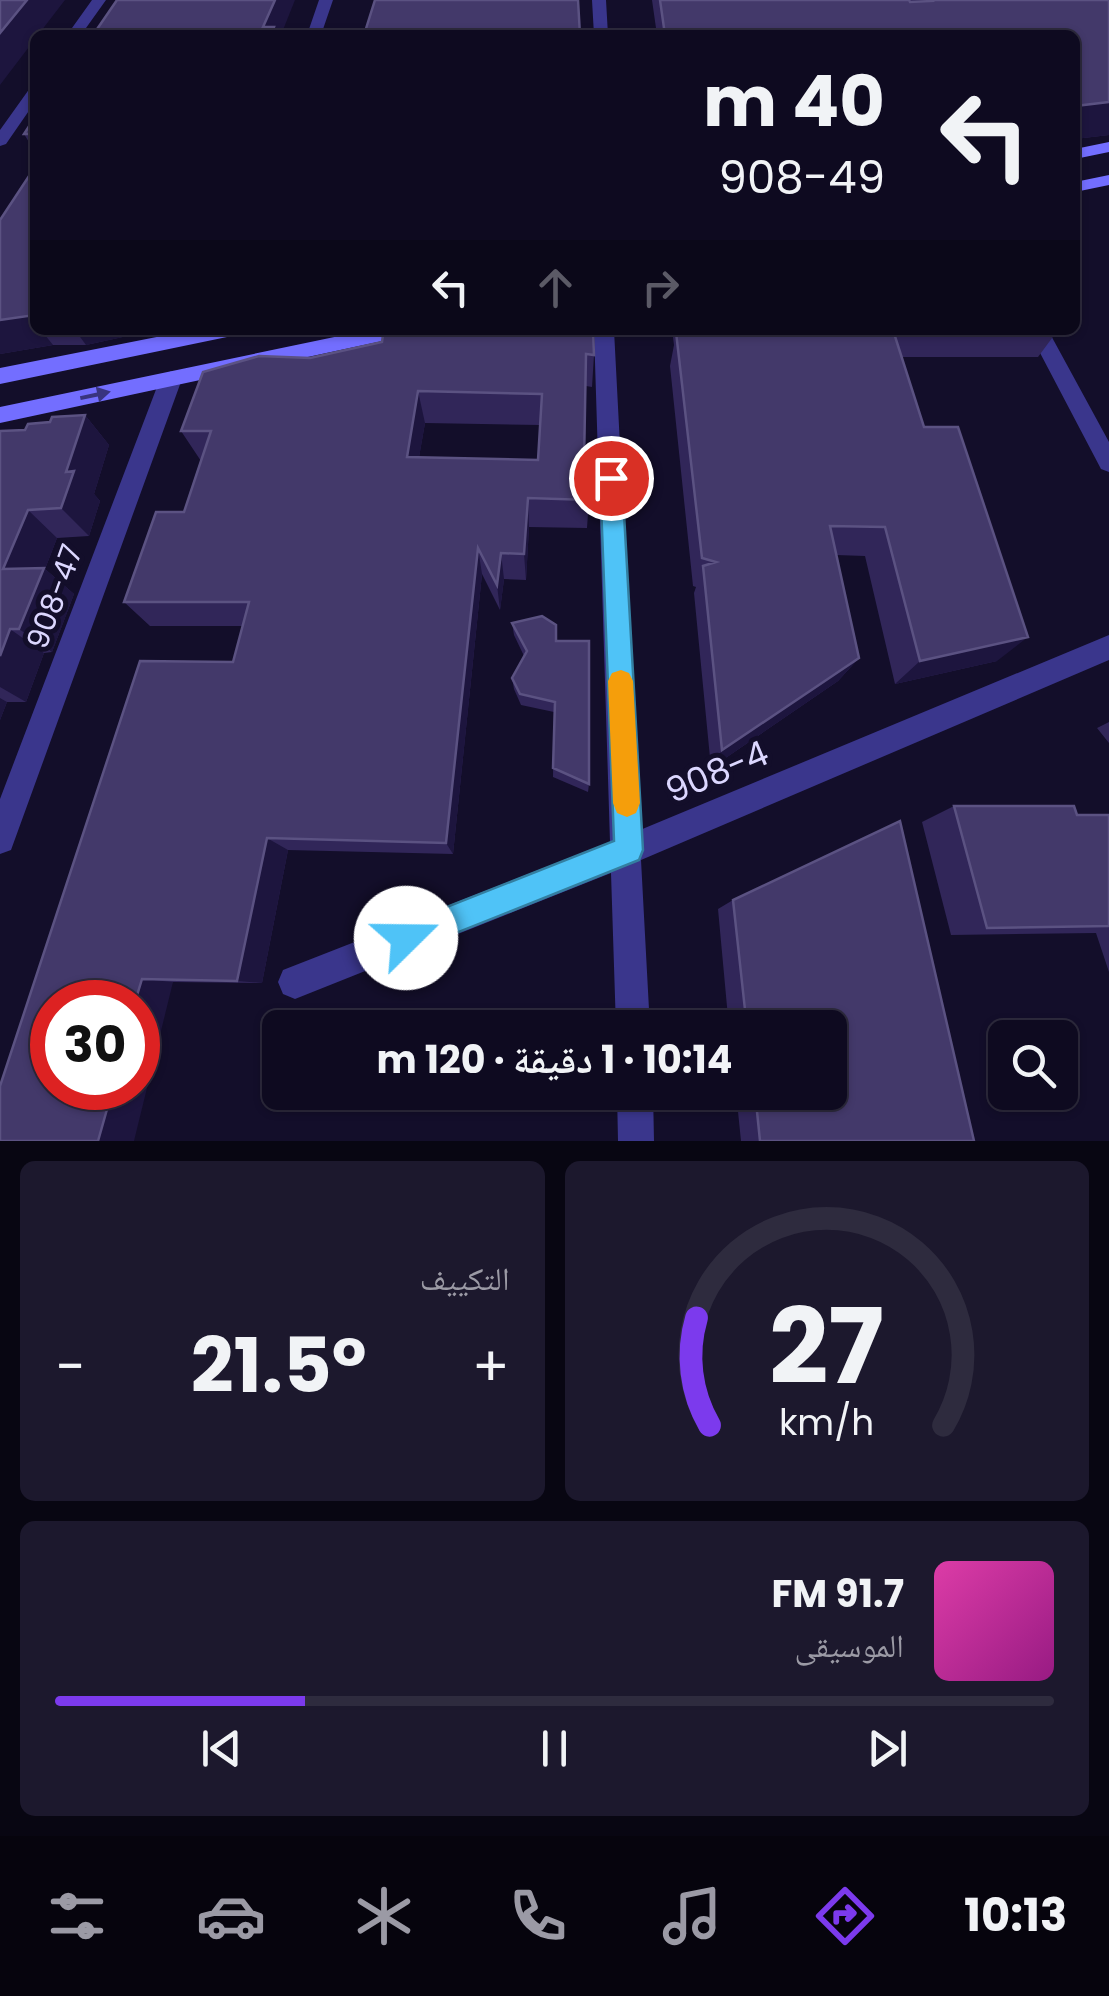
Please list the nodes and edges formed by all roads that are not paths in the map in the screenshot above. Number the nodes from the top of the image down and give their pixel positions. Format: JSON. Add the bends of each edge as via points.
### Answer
{"nodes":[{"id":1,"x":99,"y":0,"type":"edge"},
{"id":2,"x":326,"y":0,"type":"edge"},
{"id":3,"x":599,"y":0,"type":"edge"},
{"id":4,"x":78,"y":30,"type":"edge"},
{"id":5,"x":316,"y":30,"type":"edge"},
{"id":6,"x":602,"y":30,"type":"edge"},
{"id":7,"x":30,"y":98,"type":"edge"},
{"id":8,"x":0,"y":141,"type":"edge"},
{"id":9,"x":1092,"y":150,"type":"edge"},
{"id":10,"x":1109,"y":168,"type":"edge"},
{"id":11,"x":1109,"y":180,"type":"edge"},
{"id":12,"x":1080,"y":186,"type":"edge"},
{"id":13,"x":199,"y":335,"type":"edge"},
{"id":14,"x":378,"y":335,"type":"edge"},
{"id":15,"x":604,"y":335,"type":"edge"},
{"id":16,"x":1041,"y":335,"type":"edge"},
{"id":17,"x":0,"y":376,"type":"edge"},
{"id":18,"x":171,"y":379,"type":"junction"},
{"id":19,"x":0,"y":415,"type":"edge"},
{"id":20,"x":1109,"y":463,"type":"edge"},
{"id":21,"x":1109,"y":647,"type":"edge"},
{"id":22,"x":0,"y":839,"type":"edge"},
{"id":23,"x":629,"y":850,"type":"junction"},
{"id":24,"x":295,"y":982,"type":"dead end"},
{"id":25,"x":633,"y":1010,"type":"edge"},
{"id":26,"x":635,"y":1110,"type":"edge"},
{"id":27,"x":636,"y":1141,"type":"edge"}],
"edges":[{"from":1,"to":4,"type":"street"},
{"from":2,"to":5,"type":"street"},
{"from":3,"to":6,"type":"street"},
{"from":7,"to":8,"type":"street"},
{"from":9,"to":10,"type":"street"},
{"from":11,"to":12,"type":"street"},
{"from":13,"to":17,"type":"street"},
{"from":14,"to":18,"type":"street"},
{"from":15,"to":23,"type":"street"},
{"from":16,"to":20,"type":"street"},
{"from":19,"to":18,"type":"street","one_way":true},
{"from":18,"to":22,"type":"street","name":"908-47"},
{"from":21,"to":23,"type":"street","name":"908-4"},
{"from":23,"to":24,"type":"street","name":"908-4"},
{"from":23,"to":25,"type":"street"},
{"from":26,"to":27,"type":"street"}]}
